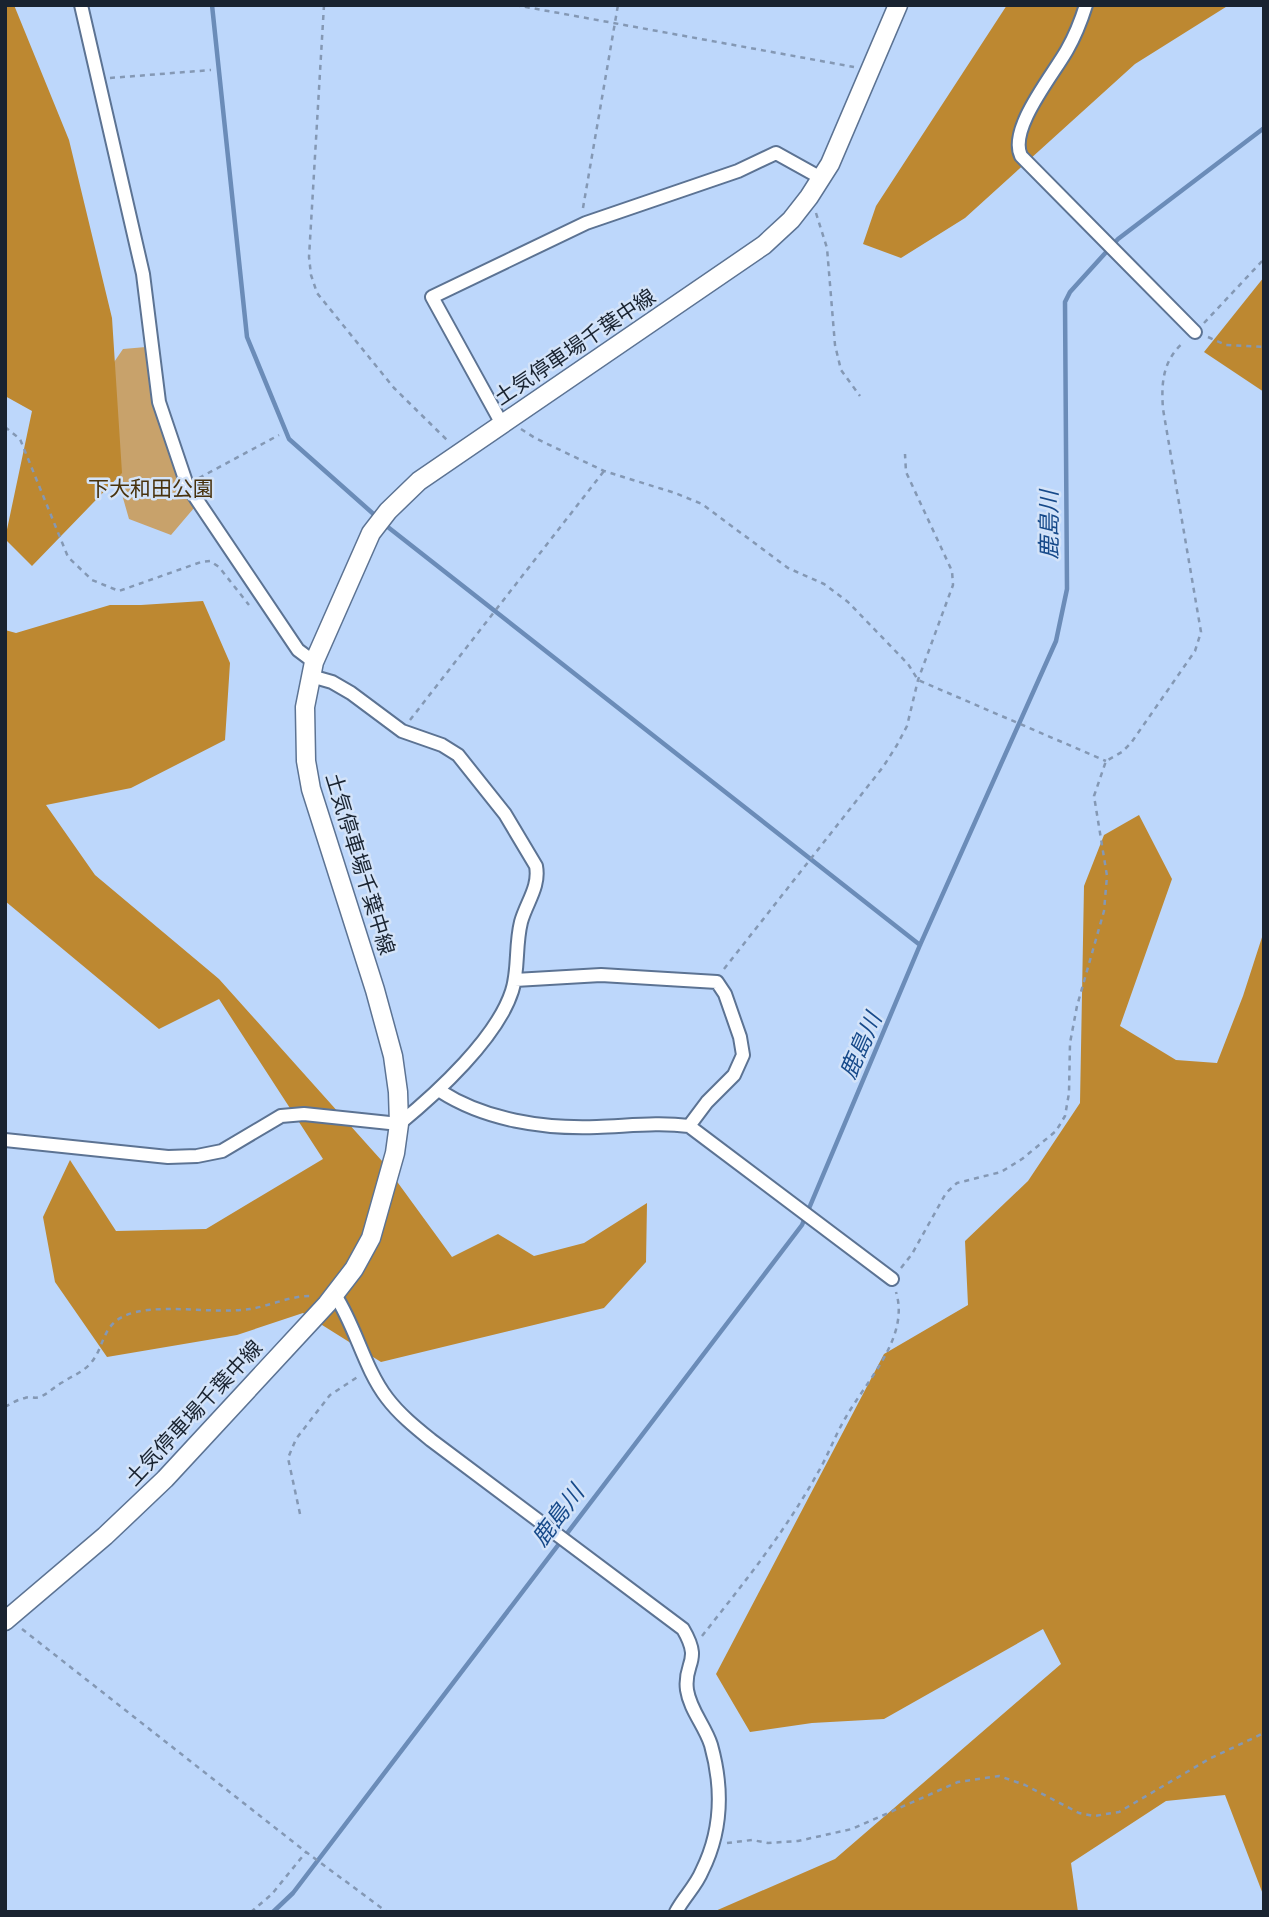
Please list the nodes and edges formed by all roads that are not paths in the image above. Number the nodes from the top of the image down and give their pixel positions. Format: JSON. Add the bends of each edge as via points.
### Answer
{"nodes":[{"id":1,"x":81,"y":5,"type":"edge"},
{"id":2,"x":898,"y":5,"type":"edge"},
{"id":3,"x":1086,"y":5,"type":"edge"},
{"id":4,"x":821,"y":178,"type":"junction"},
{"id":5,"x":1195,"y":332,"type":"road end"},
{"id":6,"x":506,"y":422,"type":"junction"},
{"id":7,"x":313,"y":669,"type":"junction"},
{"id":8,"x":515,"y":979,"type":"junction"},
{"id":9,"x":440,"y":1091,"type":"junction"},
{"id":10,"x":399,"y":1124,"type":"junction"},
{"id":11,"x":689,"y":1126,"type":"junction"},
{"id":12,"x":5,"y":1140,"type":"edge"},
{"id":13,"x":892,"y":1279,"type":"road end"},
{"id":14,"x":331,"y":1300,"type":"junction"},
{"id":15,"x":7,"y":1619,"type":"edge"},
{"id":16,"x":676,"y":1912,"type":"edge"}],
"edges":[{"from":1,"to":7,"type":"street","via":[[143,274],[159,402],[187,485]]},
{"from":2,"to":4,"type":"main road","name":"土気停車場千葉中線"},
{"from":3,"to":5,"type":"street","via":[[1066,52],[1019,134],[1017,149]]},
{"from":4,"to":6,"type":"main road","name":"土気停車場千葉中線","via":[[791,220],[764,246]]},
{"from":4,"to":6,"type":"street","via":[[776,153],[738,171],[580,225],[432,297]]},
{"from":6,"to":7,"type":"main road","name":"土気停車場千葉中線","via":[[419,481],[388,511],[372,533]]},
{"from":7,"to":8,"type":"street","via":[[402,731],[457,755],[505,814],[538,876],[516,944]]},
{"from":7,"to":10,"type":"main road","name":"土気停車場千葉中線","via":[[305,707],[311,789],[393,1056]]},
{"from":8,"to":9,"type":"street","via":[[499,1021]]},
{"from":8,"to":11,"type":"street","via":[[601,975],[717,982],[743,1055],[734,1074]]},
{"from":9,"to":10,"type":"street"},
{"from":9,"to":11,"type":"street","via":[[476,1110],[530,1125],[595,1128],[663,1122]]},
{"from":10,"to":12,"type":"street","via":[[304,1114],[281,1116],[222,1151],[197,1156]]},
{"from":10,"to":14,"type":"main road","name":"土気停車場千葉中線","via":[[371,1238]]},
{"from":11,"to":13,"type":"street"},
{"from":14,"to":15,"type":"main road","name":"土気停車場千葉中線","via":[[165,1479]]},
{"from":14,"to":16,"type":"street","via":[[344,1310],[386,1397],[401,1415],[683,1629],[693,1649],[687,1690],[710,1743],[720,1814],[702,1873]]}]}
